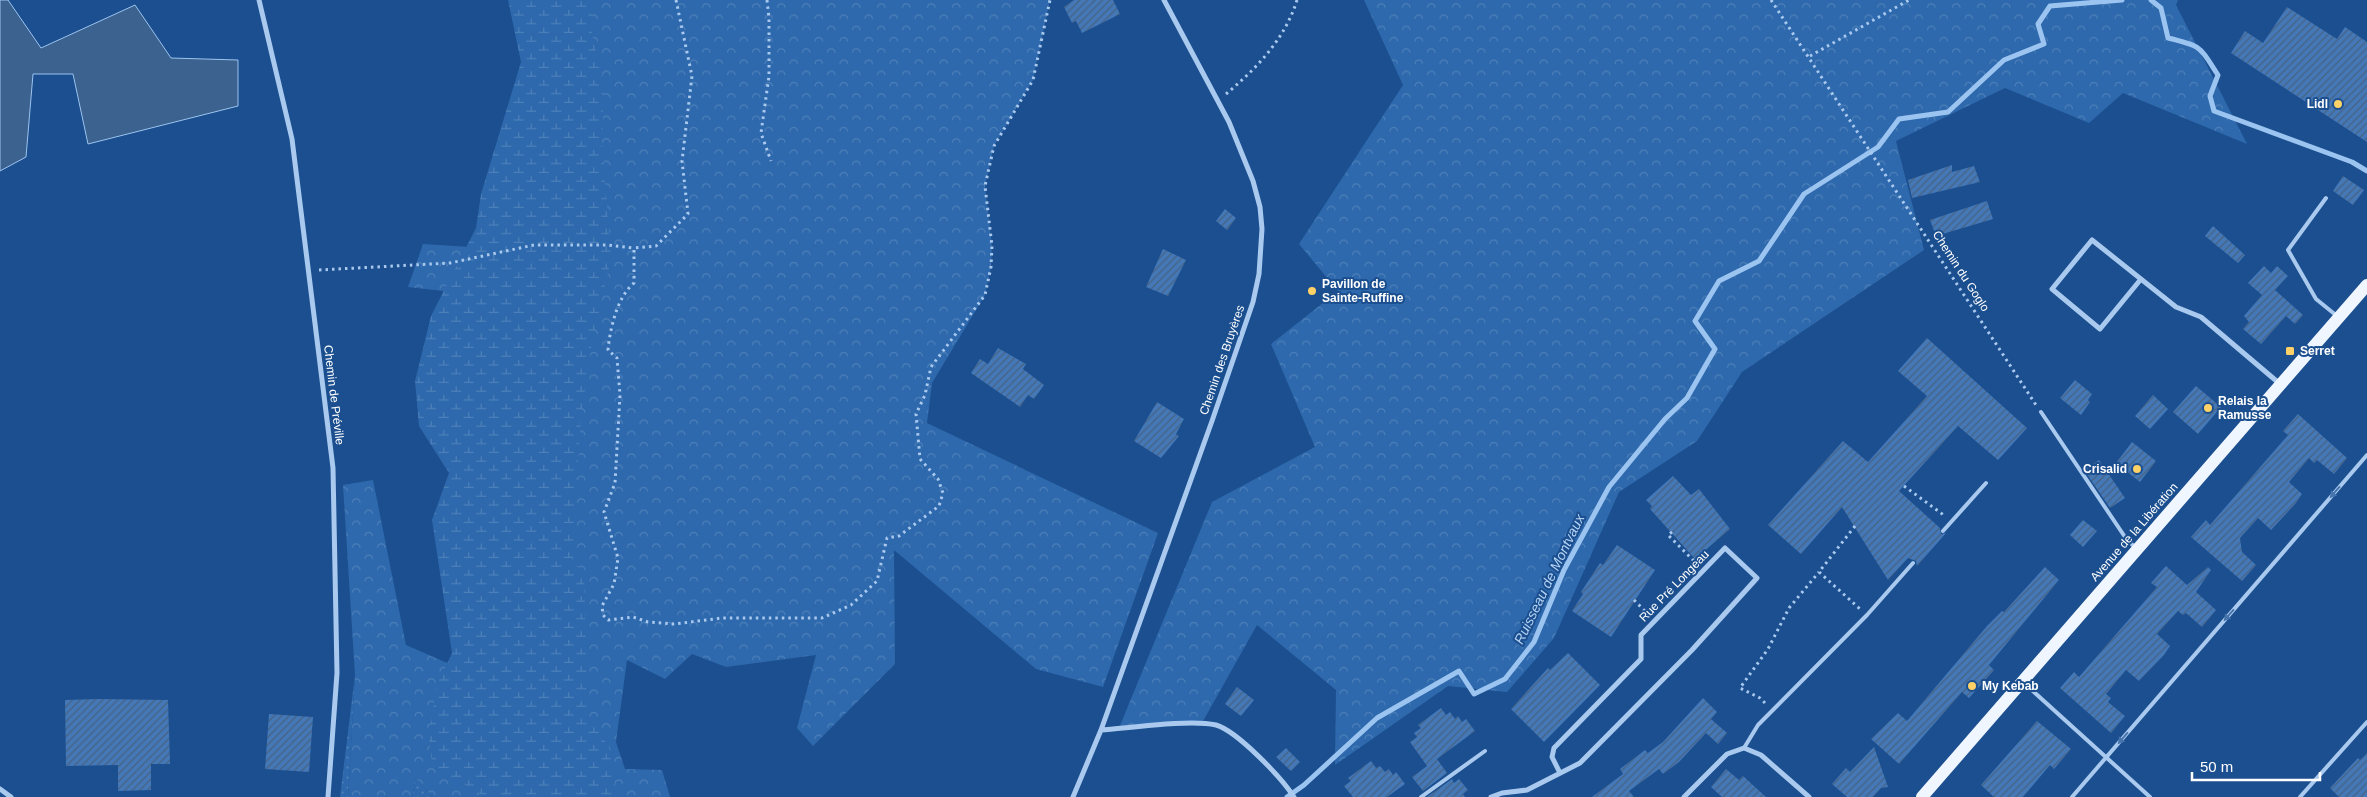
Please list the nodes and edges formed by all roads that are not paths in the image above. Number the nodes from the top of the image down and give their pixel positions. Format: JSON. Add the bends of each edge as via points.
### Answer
{"nodes":[{"id":1,"x":259,"y":0,"type":"edge"},
{"id":2,"x":1164,"y":0,"type":"edge"},
{"id":3,"x":2326,"y":198,"type":"dead end"},
{"id":4,"x":2141,"y":279,"type":"junction"},
{"id":5,"x":2367,"y":285,"type":"edge"},
{"id":6,"x":2339,"y":318,"type":"junction"},
{"id":7,"x":2281,"y":384,"type":"junction"},
{"id":8,"x":2041,"y":412,"type":"road end"},
{"id":9,"x":2367,"y":455,"type":"edge"},
{"id":10,"x":1986,"y":483,"type":"dead end"},
{"id":11,"x":1943,"y":531,"type":"dead end"},
{"id":12,"x":2138,"y":549,"type":"junction"},
{"id":13,"x":1914,"y":563,"type":"dead end"},
{"id":14,"x":2022,"y":681,"type":"junction"},
{"id":15,"x":2367,"y":722,"type":"edge"},
{"id":16,"x":1101,"y":730,"type":"junction"},
{"id":17,"x":1744,"y":748,"type":"junction"},
{"id":18,"x":1485,"y":750,"type":"dead end"},
{"id":19,"x":2106,"y":757,"type":"junction"},
{"id":20,"x":1560,"y":773,"type":"junction"},
{"id":21,"x":0,"y":789,"type":"edge"},
{"id":22,"x":11,"y":797,"type":"edge"},
{"id":23,"x":328,"y":797,"type":"edge"},
{"id":24,"x":1073,"y":797,"type":"edge"},
{"id":25,"x":1294,"y":797,"type":"edge"},
{"id":26,"x":1421,"y":797,"type":"edge"},
{"id":27,"x":1491,"y":797,"type":"edge"},
{"id":28,"x":1684,"y":797,"type":"edge"},
{"id":29,"x":1809,"y":797,"type":"edge"},
{"id":30,"x":1922,"y":797,"type":"edge"},
{"id":31,"x":2072,"y":797,"type":"edge"},
{"id":32,"x":2150,"y":797,"type":"edge"},
{"id":33,"x":2300,"y":797,"type":"edge"}],
"edges":[{"from":1,"to":23,"type":"street","name":"Chemin de Préville","via":[[292,139],[333,468],[337,673]]},
{"from":2,"to":16,"type":"street","name":"Chemin des Bruyères","via":[[1218,102],[1253,181],[1262,229],[1259,274],[1253,302],[1212,421]]},
{"from":3,"to":6,"type":"lane","via":[[2288,250],[2316,299]]},
{"from":4,"to":4,"type":"street","via":[[2092,240],[2052,289],[2100,329]]},
{"from":4,"to":7,"type":"street","via":[[2176,307],[2201,317]]},
{"from":5,"to":6,"type":"main road","name":"Avenue de la Libération"},
{"from":6,"to":7,"type":"main road","name":"Avenue de la Libération"},
{"from":7,"to":12,"type":"main road","name":"Avenue de la Libération"},
{"from":8,"to":12,"type":"lane","via":[[2127,540]]},
{"from":9,"to":19,"type":"lane","one_way":true},
{"from":10,"to":11,"type":"lane"},
{"from":12,"to":14,"type":"main road","name":"Avenue de la Libération"},
{"from":13,"to":17,"type":"lane","via":[[1758,725]]},
{"from":14,"to":19,"type":"lane"},
{"from":14,"to":30,"type":"main road","name":"Avenue de la Libération"},
{"from":15,"to":33,"type":"lane"},
{"from":16,"to":24,"type":"street","name":"Chemin des Bruyères"},
{"from":16,"to":25,"type":"street","via":[[1193,724],[1216,726],[1234,735],[1286,784]]},
{"from":17,"to":28,"type":"street","via":[[1727,754]]},
{"from":17,"to":29,"type":"street","via":[[1761,754]]},
{"from":18,"to":26,"type":"lane"},
{"from":19,"to":31,"type":"lane"},
{"from":19,"to":32,"type":"lane"},
{"from":20,"to":20,"type":"street","name":"Rue Pré Longeau","via":[[1580,763],[1692,650],[1757,578],[1725,548],[1641,635],[1641,659],[1554,748],[1552,757]]},
{"from":20,"to":27,"type":"street","name":"Rue Pré Longeau","via":[[1527,790]]},
{"from":21,"to":22,"type":"street"}]}
